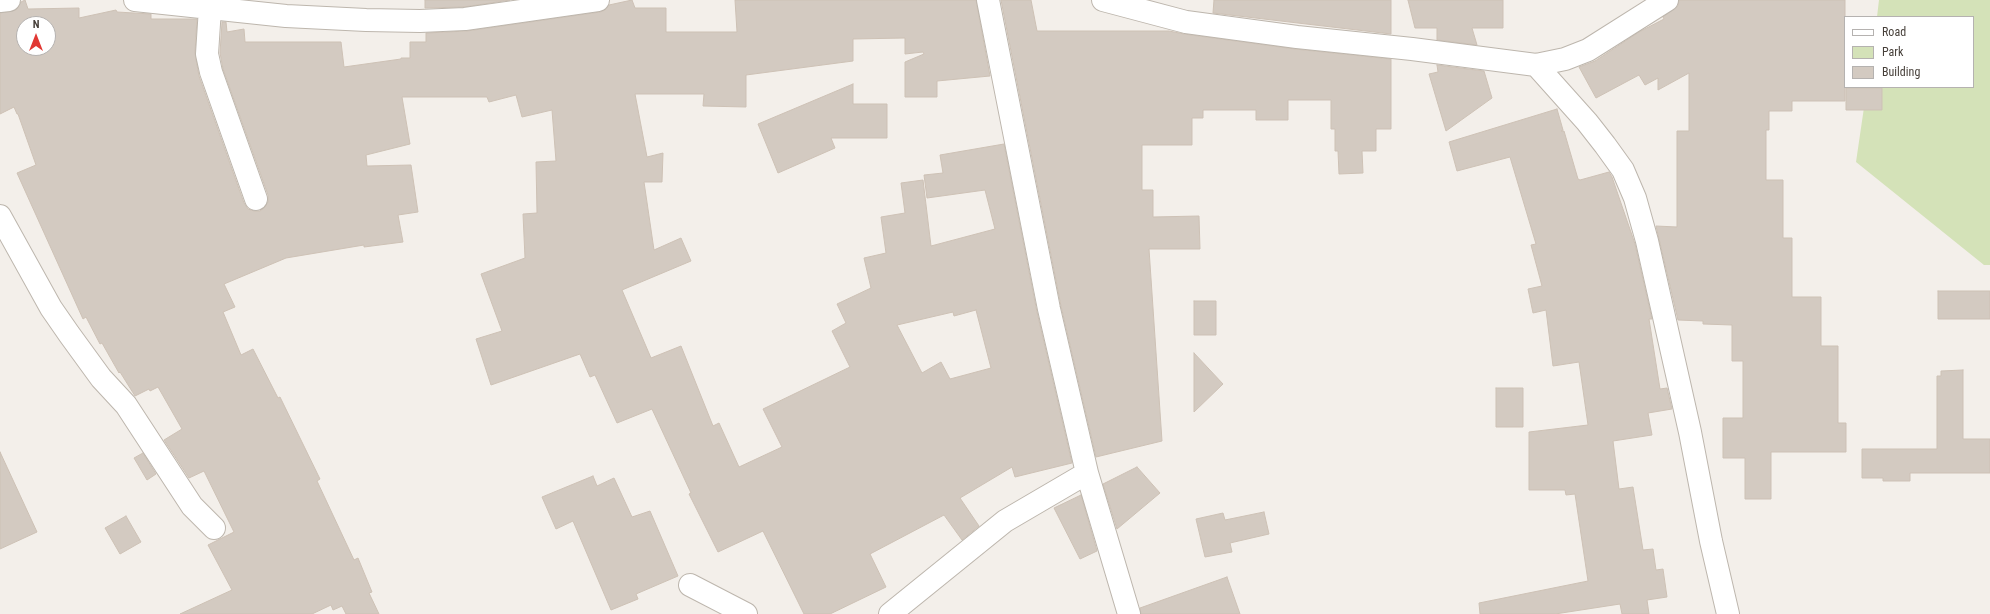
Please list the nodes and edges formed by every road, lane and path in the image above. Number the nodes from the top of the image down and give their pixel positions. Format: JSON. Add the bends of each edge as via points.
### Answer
{"nodes":[{"id":1,"x":9,"y":0,"type":"edge"},
{"id":2,"x":135,"y":0,"type":"edge"},
{"id":3,"x":598,"y":0,"type":"edge"},
{"id":4,"x":988,"y":0,"type":"edge"},
{"id":5,"x":1103,"y":0,"type":"edge"},
{"id":6,"x":1667,"y":0,"type":"edge"},
{"id":7,"x":0,"y":2,"type":"edge"},
{"id":8,"x":210,"y":8,"type":"junction"},
{"id":9,"x":1536,"y":65,"type":"junction"},
{"id":10,"x":256,"y":199,"type":"dead end"},
{"id":11,"x":0,"y":216,"type":"edge"},
{"id":12,"x":1087,"y":473,"type":"junction"},
{"id":13,"x":214,"y":528,"type":"dead end"},
{"id":14,"x":690,"y":585,"type":"dead end"},
{"id":15,"x":746,"y":614,"type":"edge"},
{"id":16,"x":890,"y":614,"type":"edge"},
{"id":17,"x":1129,"y":614,"type":"edge"},
{"id":18,"x":1728,"y":614,"type":"edge"}],
"edges":[{"from":1,"to":7,"type":"street"},
{"from":2,"to":8,"type":"street"},
{"from":3,"to":8,"type":"street","via":[[465,19],[420,21],[286,16]]},
{"from":4,"to":12,"type":"street","via":[[1049,309]]},
{"from":5,"to":9,"type":"street","via":[[1186,22]]},
{"from":6,"to":9,"type":"street","via":[[1588,50],[1565,59]]},
{"from":8,"to":10,"type":"street","via":[[207,54],[211,72]]},
{"from":9,"to":18,"type":"street","via":[[1605,145],[1622,170],[1635,198],[1685,409]]},
{"from":11,"to":13,"type":"street","via":[[51,308],[101,378],[126,406],[192,506]]},
{"from":12,"to":16,"type":"street","via":[[1005,521]]},
{"from":12,"to":17,"type":"street"},
{"from":14,"to":15,"type":"street"}]}
